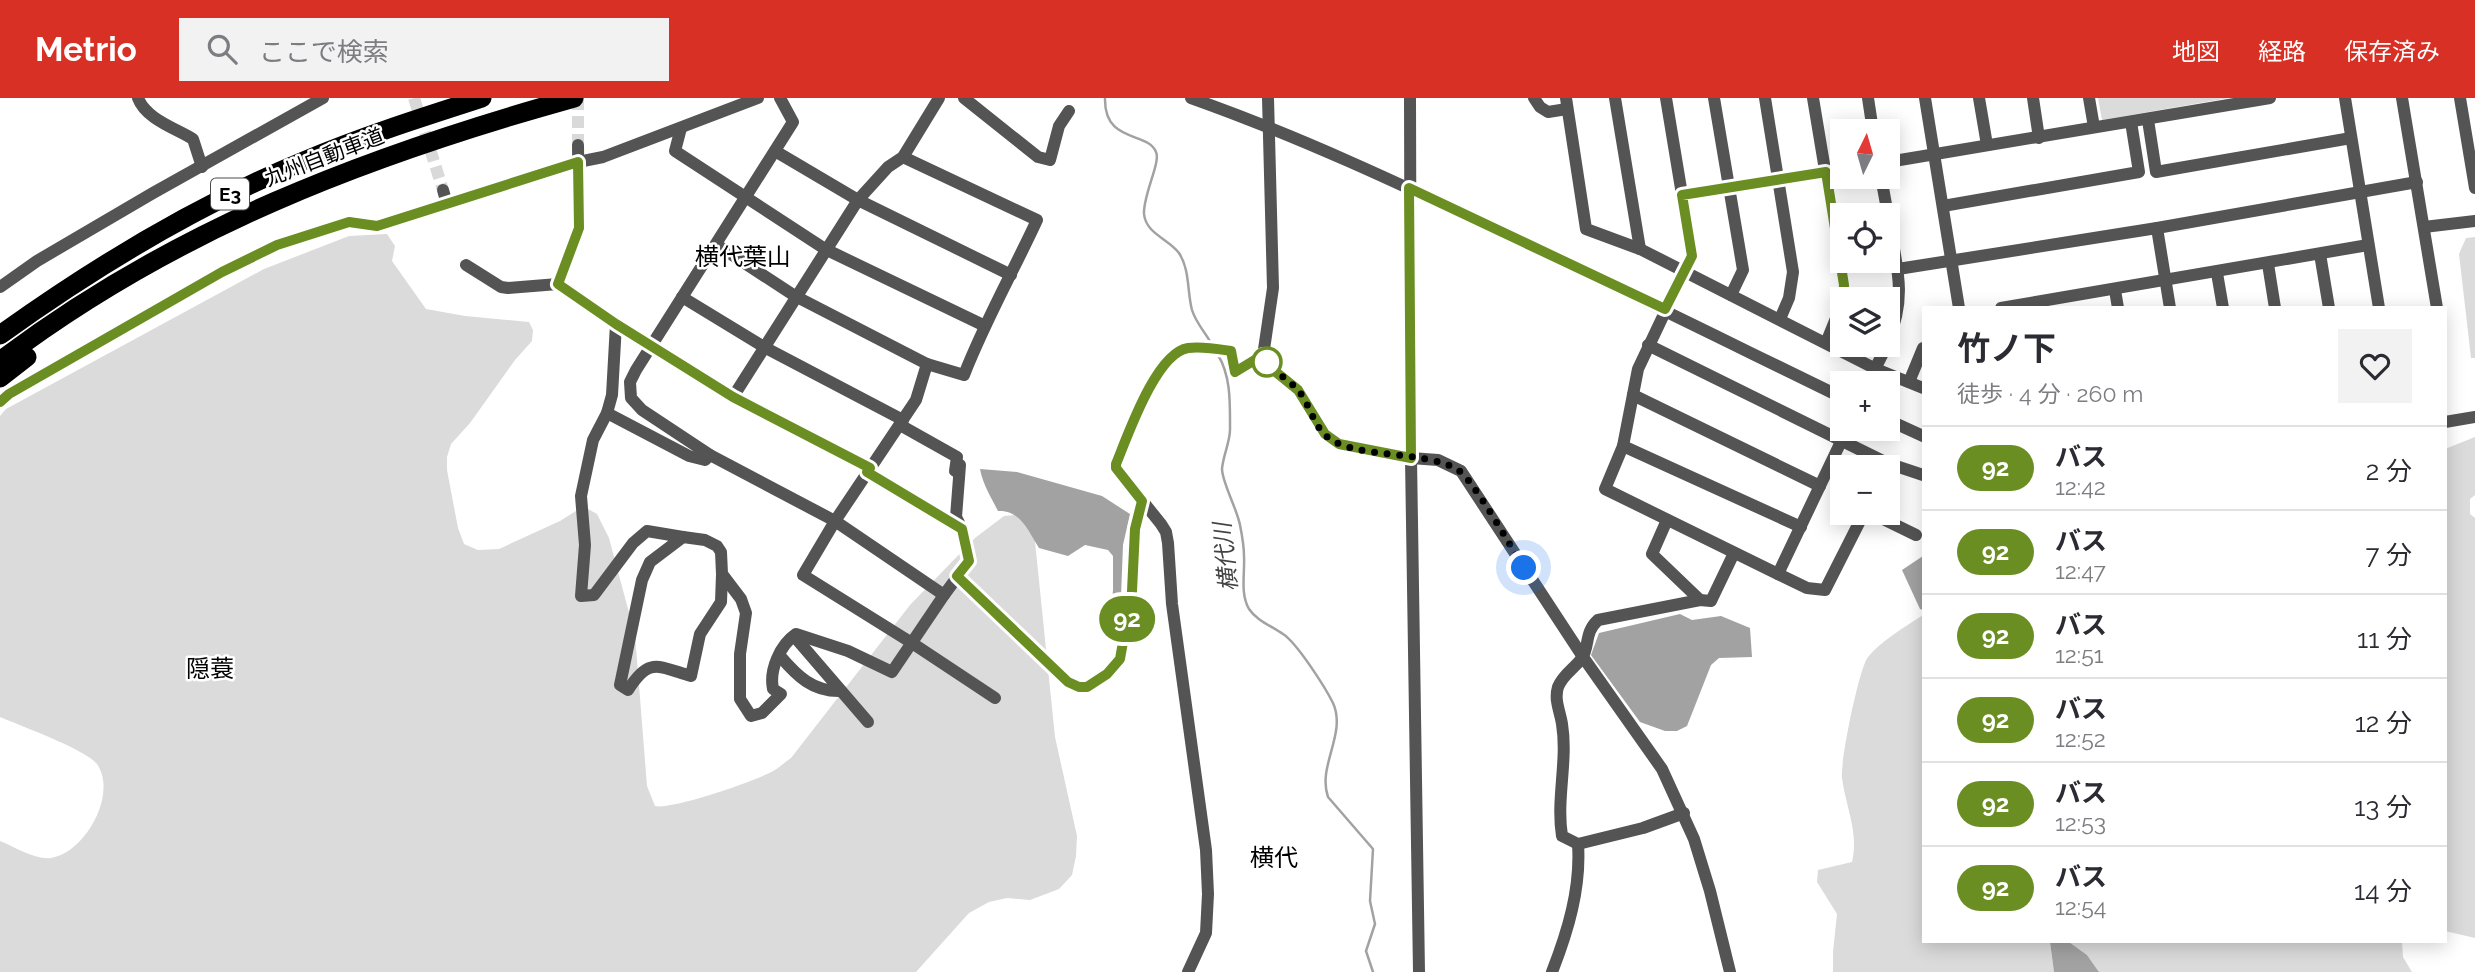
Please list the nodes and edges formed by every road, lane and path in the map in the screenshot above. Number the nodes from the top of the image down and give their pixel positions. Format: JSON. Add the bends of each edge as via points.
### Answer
{"nodes":[{"id":1,"x":138,"y":98,"type":"edge"},
{"id":2,"x":323,"y":98,"type":"edge"},
{"id":3,"x":482,"y":98,"type":"edge"},
{"id":4,"x":574,"y":98,"type":"edge"},
{"id":5,"x":758,"y":98,"type":"edge"},
{"id":6,"x":780,"y":98,"type":"edge"},
{"id":7,"x":939,"y":98,"type":"edge"},
{"id":8,"x":964,"y":98,"type":"edge"},
{"id":9,"x":1191,"y":98,"type":"edge"},
{"id":10,"x":1268,"y":98,"type":"edge"},
{"id":11,"x":1410,"y":98,"type":"edge"},
{"id":12,"x":1534,"y":98,"type":"edge"},
{"id":13,"x":1615,"y":98,"type":"edge"},
{"id":14,"x":1666,"y":98,"type":"edge"},
{"id":15,"x":1714,"y":98,"type":"edge"},
{"id":16,"x":1765,"y":98,"type":"edge"},
{"id":17,"x":1813,"y":98,"type":"edge"},
{"id":18,"x":1868,"y":98,"type":"edge"},
{"id":19,"x":1925,"y":98,"type":"edge"},
{"id":20,"x":1979,"y":98,"type":"edge"},
{"id":21,"x":2033,"y":98,"type":"edge"},
{"id":22,"x":2090,"y":98,"type":"edge"},
{"id":23,"x":2270,"y":98,"type":"edge"},
{"id":24,"x":2345,"y":98,"type":"edge"},
{"id":25,"x":2402,"y":98,"type":"edge"},
{"id":26,"x":2460,"y":98,"type":"edge"},
{"id":27,"x":2238,"y":101,"type":"edge"},
{"id":28,"x":1567,"y":103,"type":"edge"},
{"id":29,"x":1069,"y":111,"type":"dead end"},
{"id":30,"x":2469,"y":117,"type":"edge"},
{"id":31,"x":1871,"y":119,"type":"edge"},
{"id":32,"x":2148,"y":120,"type":"junction"},
{"id":33,"x":2131,"y":122,"type":"junction"},
{"id":34,"x":1269,"y":126,"type":"junction"},
{"id":35,"x":2094,"y":127,"type":"junction"},
{"id":36,"x":681,"y":128,"type":"junction"},
{"id":37,"x":2039,"y":138,"type":"junction"},
{"id":38,"x":2351,"y":138,"type":"junction"},
{"id":39,"x":578,"y":145,"type":"tunnel mouth"},
{"id":40,"x":1987,"y":145,"type":"junction"},
{"id":41,"x":775,"y":151,"type":"junction"},
{"id":42,"x":1935,"y":154,"type":"junction"},
{"id":43,"x":903,"y":157,"type":"junction"},
{"id":44,"x":1900,"y":160,"type":"edge"},
{"id":45,"x":578,"y":162,"type":"junction"},
{"id":46,"x":202,"y":166,"type":"junction"},
{"id":47,"x":2473,"y":168,"type":"edge"},
{"id":48,"x":1830,"y":171,"type":"edge"},
{"id":49,"x":1826,"y":172,"type":"junction"},
{"id":50,"x":1778,"y":179,"type":"junction"},
{"id":51,"x":2417,"y":182,"type":"junction"},
{"id":52,"x":1730,"y":187,"type":"junction"},
{"id":53,"x":1409,"y":188,"type":"junction"},
{"id":54,"x":2475,"y":188,"type":"edge"},
{"id":55,"x":302,"y":189,"type":"junction"},
{"id":56,"x":443,"y":190,"type":"tunnel mouth"},
{"id":57,"x":2361,"y":193,"type":"junction"},
{"id":58,"x":1682,"y":195,"type":"junction"},
{"id":59,"x":746,"y":198,"type":"junction"},
{"id":60,"x":858,"y":200,"type":"junction"},
{"id":61,"x":447,"y":204,"type":"junction"},
{"id":62,"x":1943,"y":206,"type":"junction"},
{"id":63,"x":2475,"y":221,"type":"edge"},
{"id":64,"x":2424,"y":227,"type":"junction"},
{"id":65,"x":2157,"y":228,"type":"junction"},
{"id":66,"x":717,"y":245,"type":"junction"},
{"id":67,"x":2368,"y":245,"type":"junction"},
{"id":68,"x":1640,"y":249,"type":"junction"},
{"id":69,"x":825,"y":250,"type":"junction"},
{"id":70,"x":2320,"y":254,"type":"junction"},
{"id":71,"x":1952,"y":260,"type":"junction"},
{"id":72,"x":2268,"y":264,"type":"junction"},
{"id":73,"x":466,"y":265,"type":"dead end"},
{"id":74,"x":1900,"y":269,"type":"edge"},
{"id":75,"x":1684,"y":273,"type":"junction"},
{"id":76,"x":2217,"y":273,"type":"junction"},
{"id":77,"x":1011,"y":275,"type":"junction"},
{"id":78,"x":2165,"y":281,"type":"junction"},
{"id":79,"x":558,"y":284,"type":"junction"},
{"id":80,"x":0,"y":287,"type":"edge"},
{"id":81,"x":1844,"y":287,"type":"edge"},
{"id":82,"x":2115,"y":290,"type":"junction"},
{"id":83,"x":1731,"y":295,"type":"junction"},
{"id":84,"x":682,"y":296,"type":"junction"},
{"id":85,"x":795,"y":296,"type":"junction"},
{"id":86,"x":2063,"y":303,"type":"edge"},
{"id":87,"x":1959,"y":306,"type":"edge"},
{"id":88,"x":2022,"y":306,"type":"edge"},
{"id":89,"x":2118,"y":306,"type":"edge"},
{"id":90,"x":2170,"y":306,"type":"edge"},
{"id":91,"x":2223,"y":306,"type":"edge"},
{"id":92,"x":2274,"y":306,"type":"edge"},
{"id":93,"x":2329,"y":306,"type":"edge"},
{"id":94,"x":2379,"y":306,"type":"edge"},
{"id":95,"x":2437,"y":306,"type":"edge"},
{"id":96,"x":1665,"y":309,"type":"junction"},
{"id":97,"x":1780,"y":319,"type":"junction"},
{"id":98,"x":616,"y":324,"type":"junction"},
{"id":99,"x":983,"y":325,"type":"junction"},
{"id":100,"x":0,"y":332,"type":"edge"},
{"id":101,"x":1830,"y":333,"type":"edge"},
{"id":102,"x":1826,"y":343,"type":"junction"},
{"id":103,"x":651,"y":345,"type":"junction"},
{"id":104,"x":1648,"y":345,"type":"junction"},
{"id":105,"x":764,"y":346,"type":"junction"},
{"id":106,"x":1922,"y":350,"type":"edge"},
{"id":107,"x":1263,"y":355,"type":"junction"},
{"id":108,"x":1881,"y":357,"type":"edge"},
{"id":109,"x":0,"y":361,"type":"edge"},
{"id":110,"x":927,"y":364,"type":"junction"},
{"id":111,"x":1876,"y":369,"type":"junction"},
{"id":112,"x":0,"y":378,"type":"edge"},
{"id":113,"x":1909,"y":382,"type":"junction"},
{"id":114,"x":1922,"y":388,"type":"edge"},
{"id":115,"x":1830,"y":392,"type":"edge"},
{"id":116,"x":1633,"y":395,"type":"junction"},
{"id":117,"x":733,"y":397,"type":"junction"},
{"id":118,"x":0,"y":402,"type":"edge"},
{"id":119,"x":607,"y":412,"type":"junction"},
{"id":120,"x":2475,"y":417,"type":"edge"},
{"id":121,"x":901,"y":422,"type":"junction"},
{"id":122,"x":2447,"y":422,"type":"edge"},
{"id":123,"x":1900,"y":425,"type":"edge"},
{"id":124,"x":1830,"y":429,"type":"edge"},
{"id":125,"x":1922,"y":436,"type":"edge"},
{"id":126,"x":1841,"y":441,"type":"edge"},
{"id":127,"x":1852,"y":441,"type":"edge"},
{"id":128,"x":1623,"y":446,"type":"junction"},
{"id":129,"x":709,"y":455,"type":"junction"},
{"id":130,"x":1872,"y":455,"type":"edge"},
{"id":131,"x":1411,"y":458,"type":"junction"},
{"id":132,"x":1900,"y":469,"type":"edge"},
{"id":133,"x":869,"y":470,"type":"junction"},
{"id":134,"x":1922,"y":475,"type":"edge"},
{"id":135,"x":1820,"y":486,"type":"junction"},
{"id":136,"x":1142,"y":501,"type":"junction"},
{"id":137,"x":1667,"y":520,"type":"junction"},
{"id":138,"x":835,"y":521,"type":"junction"},
{"id":139,"x":1858,"y":525,"type":"edge"},
{"id":140,"x":1896,"y":525,"type":"edge"},
{"id":141,"x":1801,"y":527,"type":"junction"},
{"id":142,"x":962,"y":529,"type":"junction"},
{"id":143,"x":1916,"y":535,"type":"dead end"},
{"id":144,"x":683,"y":537,"type":"junction"},
{"id":145,"x":1734,"y":553,"type":"junction"},
{"id":146,"x":722,"y":574,"type":"junction"},
{"id":147,"x":1778,"y":574,"type":"junction"},
{"id":148,"x":957,"y":576,"type":"junction"},
{"id":149,"x":944,"y":594,"type":"junction"},
{"id":150,"x":1700,"y":600,"type":"junction"},
{"id":151,"x":794,"y":636,"type":"junction"},
{"id":152,"x":912,"y":643,"type":"junction"},
{"id":153,"x":780,"y":656,"type":"junction"},
{"id":154,"x":1583,"y":657,"type":"junction"},
{"id":155,"x":841,"y":691,"type":"junction"},
{"id":156,"x":995,"y":698,"type":"dead end"},
{"id":157,"x":868,"y":722,"type":"dead end"},
{"id":158,"x":1684,"y":813,"type":"junction"},
{"id":159,"x":1578,"y":844,"type":"junction"},
{"id":160,"x":1188,"y":972,"type":"edge"},
{"id":161,"x":1419,"y":972,"type":"edge"},
{"id":162,"x":1552,"y":972,"type":"edge"},
{"id":163,"x":1730,"y":972,"type":"edge"}],
"edges":[{"from":1,"to":46,"type":"street","via":[[157,119],[193,139]]},
{"from":2,"to":46,"type":"street"},
{"from":3,"to":100,"type":"highway","name":"九州自動車道","number":"E3","via":[[368,136],[243,187],[131,247]]},
{"from":4,"to":55,"type":"highway","name":"九州自動車道","number":"E3","via":[[447,135]]},
{"from":5,"to":36,"type":"street"},
{"from":6,"to":41,"type":"street","via":[[793,122]]},
{"from":7,"to":43,"type":"street"},
{"from":8,"to":29,"type":"street","via":[[1038,158],[1050,160],[1059,126]]},
{"from":9,"to":34,"type":"street"},
{"from":10,"to":34,"type":"street"},
{"from":11,"to":53,"type":"street"},
{"from":12,"to":28,"type":"street","via":[[1548,112]]},
{"from":13,"to":68,"type":"street"},
{"from":14,"to":58,"type":"street"},
{"from":15,"to":52,"type":"street"},
{"from":16,"to":50,"type":"street"},
{"from":17,"to":49,"type":"street"},
{"from":18,"to":31,"type":"street"},
{"from":19,"to":42,"type":"street"},
{"from":20,"to":40,"type":"street"},
{"from":21,"to":37,"type":"street"},
{"from":22,"to":35,"type":"street"},
{"from":23,"to":27,"type":"street"},
{"from":24,"to":38,"type":"street"},
{"from":25,"to":51,"type":"street"},
{"from":26,"to":30,"type":"street"},
{"from":27,"to":32,"type":"street"},
{"from":28,"to":68,"type":"street","via":[[1586,229]]},
{"from":30,"to":47,"type":"street"},
{"from":32,"to":33,"type":"street"},
{"from":32,"to":38,"type":"street","via":[[2156,172]]},
{"from":33,"to":35,"type":"street"},
{"from":33,"to":62,"type":"street","via":[[2139,172]]},
{"from":34,"to":53,"type":"street"},
{"from":34,"to":107,"type":"street","via":[[1273,288]]},
{"from":35,"to":37,"type":"street"},
{"from":36,"to":45,"type":"street"},
{"from":36,"to":59,"type":"street","via":[[675,151]]},
{"from":37,"to":40,"type":"street"},
{"from":38,"to":57,"type":"street"},
{"from":39,"to":45,"type":"street"},
{"from":40,"to":42,"type":"street"},
{"from":41,"to":59,"type":"street"},
{"from":41,"to":60,"type":"street"},
{"from":42,"to":44,"type":"street"},
{"from":42,"to":62,"type":"street"},
{"from":43,"to":60,"type":"street"},
{"from":43,"to":77,"type":"street","via":[[1037,220]]},
{"from":45,"to":61,"type":"street"},
{"from":45,"to":79,"type":"street","via":[[579,228]]},
{"from":46,"to":80,"type":"street"},
{"from":47,"to":54,"type":"street"},
{"from":48,"to":49,"type":"street"},
{"from":49,"to":50,"type":"street"},
{"from":49,"to":81,"type":"street"},
{"from":50,"to":52,"type":"street"},
{"from":50,"to":97,"type":"street","via":[[1793,272]]},
{"from":51,"to":57,"type":"street"},
{"from":51,"to":64,"type":"street"},
{"from":52,"to":58,"type":"street"},
{"from":52,"to":83,"type":"street","via":[[1743,270]]},
{"from":53,"to":96,"type":"street"},
{"from":53,"to":131,"type":"street"},
{"from":55,"to":109,"type":"highway","name":"九州自動車道","number":"E3","via":[[143,267]]},
{"from":55,"to":112,"type":"highway","via":[[137,279]]},
{"from":56,"to":61,"type":"street"},
{"from":57,"to":65,"type":"street"},
{"from":57,"to":67,"type":"street"},
{"from":58,"to":75,"type":"street","via":[[1692,256]]},
{"from":59,"to":66,"type":"street"},
{"from":59,"to":69,"type":"street"},
{"from":60,"to":69,"type":"street"},
{"from":60,"to":77,"type":"street"},
{"from":61,"to":118,"type":"street","via":[[377,226],[349,222],[277,245],[222,272]]},
{"from":62,"to":71,"type":"street"},
{"from":63,"to":64,"type":"street"},
{"from":64,"to":95,"type":"street"},
{"from":65,"to":71,"type":"street"},
{"from":65,"to":78,"type":"street"},
{"from":66,"to":84,"type":"street"},
{"from":66,"to":85,"type":"street"},
{"from":67,"to":70,"type":"street"},
{"from":67,"to":94,"type":"street"},
{"from":68,"to":75,"type":"street"},
{"from":69,"to":85,"type":"street"},
{"from":69,"to":99,"type":"street"},
{"from":70,"to":72,"type":"street"},
{"from":70,"to":93,"type":"street"},
{"from":71,"to":74,"type":"street"},
{"from":71,"to":87,"type":"street"},
{"from":72,"to":76,"type":"street"},
{"from":72,"to":92,"type":"street"},
{"from":73,"to":79,"type":"street","via":[[501,287]]},
{"from":75,"to":83,"type":"street"},
{"from":75,"to":96,"type":"street"},
{"from":76,"to":78,"type":"street"},
{"from":76,"to":91,"type":"street"},
{"from":77,"to":99,"type":"street"},
{"from":78,"to":82,"type":"street"},
{"from":78,"to":90,"type":"street"},
{"from":79,"to":98,"type":"street"},
{"from":82,"to":86,"type":"street"},
{"from":82,"to":89,"type":"street"},
{"from":83,"to":97,"type":"street"},
{"from":84,"to":103,"type":"street"},
{"from":84,"to":105,"type":"street"},
{"from":85,"to":105,"type":"street"},
{"from":85,"to":110,"type":"street"},
{"from":86,"to":88,"type":"street"},
{"from":96,"to":104,"type":"street"},
{"from":96,"to":115,"type":"street"},
{"from":97,"to":102,"type":"street"},
{"from":98,"to":103,"type":"street"},
{"from":98,"to":119,"type":"street"},
{"from":99,"to":110,"type":"street","via":[[964,375]]},
{"from":101,"to":102,"type":"street"},
{"from":102,"to":111,"type":"street"},
{"from":103,"to":117,"type":"street"},
{"from":103,"to":129,"type":"street","via":[[630,382],[631,398]]},
{"from":104,"to":116,"type":"street"},
{"from":104,"to":124,"type":"street"},
{"from":105,"to":117,"type":"street"},
{"from":105,"to":121,"type":"street"},
{"from":106,"to":113,"type":"street"},
{"from":107,"to":131,"type":"street","via":[[1272,369],[1298,390],[1325,434],[1339,444]]},
{"from":107,"to":136,"type":"street","via":[[1235,372],[1231,351],[1187,348],[1163,364],[1116,464]]},
{"from":108,"to":111,"type":"street"},
{"from":110,"to":121,"type":"street","via":[[916,400]]},
{"from":111,"to":113,"type":"street"},
{"from":113,"to":114,"type":"street"},
{"from":116,"to":128,"type":"street"},
{"from":116,"to":135,"type":"street"},
{"from":117,"to":133,"type":"street"},
{"from":119,"to":129,"type":"street","via":[[689,456],[705,460]]},
{"from":119,"to":144,"type":"street","via":[[593,440],[581,496],[581,596],[594,595],[647,531]]},
{"from":120,"to":122,"type":"street"},
{"from":121,"to":133,"type":"street"},
{"from":121,"to":142,"type":"street","via":[[957,457],[956,517]]},
{"from":123,"to":125,"type":"street"},
{"from":126,"to":135,"type":"street"},
{"from":127,"to":130,"type":"street"},
{"from":128,"to":137,"type":"street","via":[[1605,489]]},
{"from":128,"to":141,"type":"street"},
{"from":129,"to":138,"type":"street"},
{"from":131,"to":154,"type":"street","via":[[1438,460],[1461,471]]},
{"from":131,"to":161,"type":"street"},
{"from":132,"to":134,"type":"street"},
{"from":133,"to":138,"type":"street"},
{"from":133,"to":142,"type":"street"},
{"from":135,"to":141,"type":"street"},
{"from":136,"to":148,"type":"street","via":[[1120,659],[1087,687],[1068,682]]},
{"from":136,"to":160,"type":"street","via":[[1166,532],[1206,850],[1206,933]]},
{"from":137,"to":145,"type":"street"},
{"from":137,"to":150,"type":"street","via":[[1652,554]]},
{"from":138,"to":149,"type":"street"},
{"from":138,"to":152,"type":"street","via":[[803,575]]},
{"from":139,"to":147,"type":"street","via":[[1825,590]]},
{"from":140,"to":143,"type":"street"},
{"from":141,"to":147,"type":"street"},
{"from":142,"to":148,"type":"street","via":[[969,561]]},
{"from":144,"to":146,"type":"street","via":[[718,546]]},
{"from":144,"to":146,"type":"street","via":[[650,562],[642,580],[620,685],[628,690],[639,672],[654,665],[691,676],[700,634],[721,602]]},
{"from":145,"to":147,"type":"street"},
{"from":145,"to":150,"type":"street","via":[[1711,601]]},
{"from":146,"to":153,"type":"street","via":[[746,613],[740,699],[751,716],[762,713],[781,694],[773,689],[771,677]]},
{"from":148,"to":149,"type":"street"},
{"from":149,"to":152,"type":"street"},
{"from":150,"to":154,"type":"street","via":[[1598,620],[1590,628]]},
{"from":151,"to":152,"type":"street","via":[[848,651],[892,671]]},
{"from":151,"to":153,"type":"street"},
{"from":151,"to":155,"type":"street"},
{"from":152,"to":156,"type":"street"},
{"from":153,"to":155,"type":"street","via":[[813,687]]},
{"from":154,"to":158,"type":"street","via":[[1662,769]]},
{"from":154,"to":159,"type":"street","via":[[1564,674],[1557,697],[1564,751],[1559,817],[1562,836]]},
{"from":155,"to":157,"type":"street"},
{"from":158,"to":159,"type":"street"},
{"from":158,"to":163,"type":"street"},
{"from":159,"to":162,"type":"street","via":[[1580,867],[1568,931]]}]}
